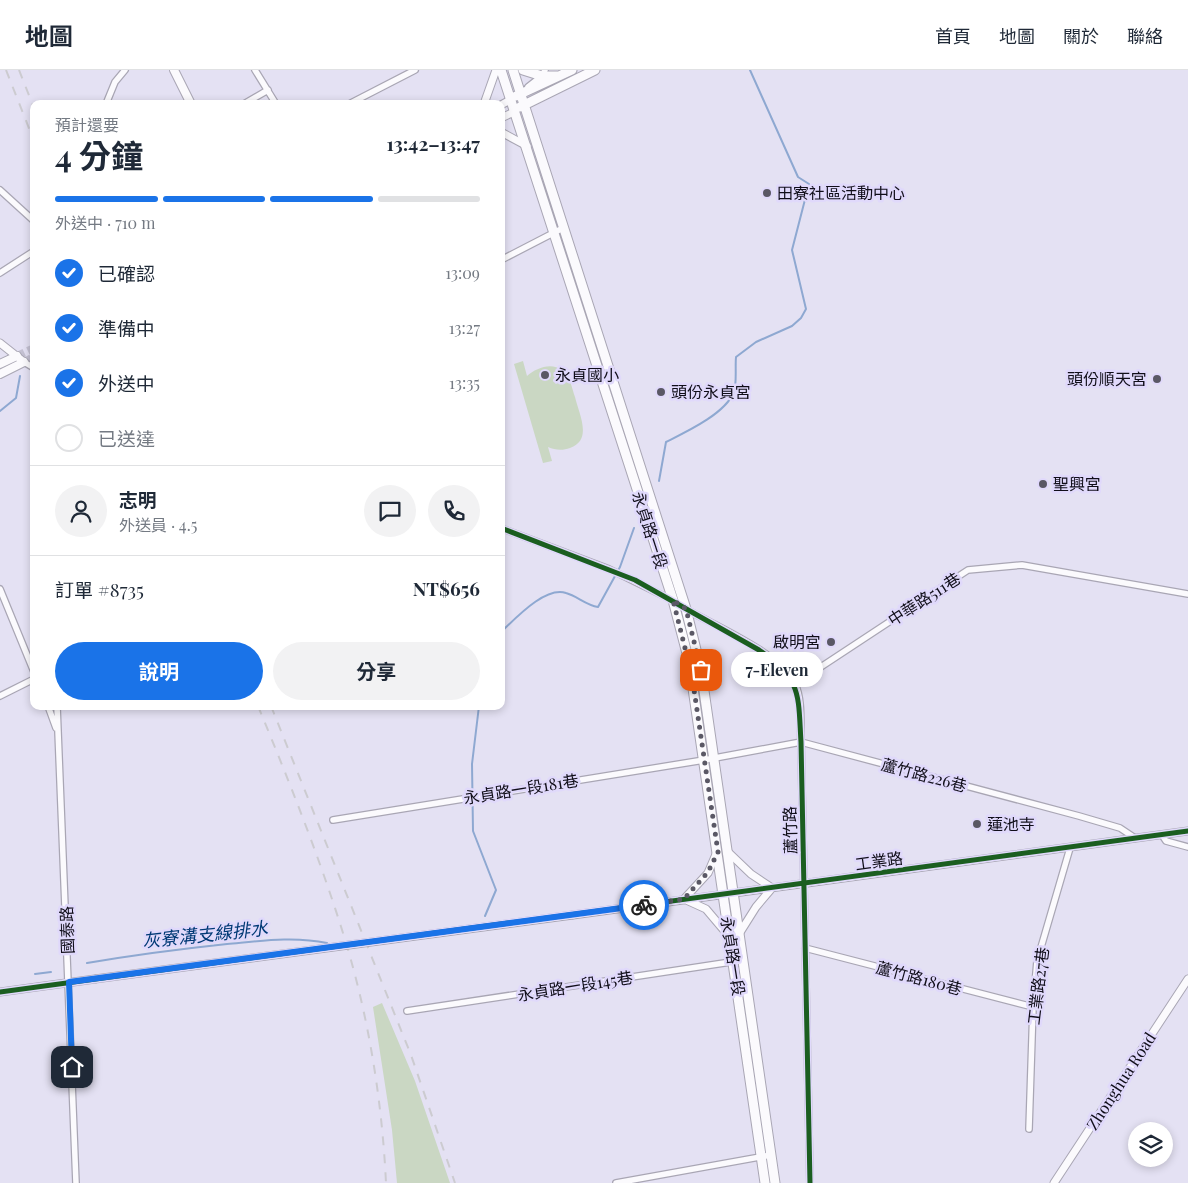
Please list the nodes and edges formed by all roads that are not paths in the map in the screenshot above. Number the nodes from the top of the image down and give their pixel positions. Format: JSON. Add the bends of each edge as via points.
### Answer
{"nodes":[{"id":1,"x":125,"y":70,"type":"edge"},
{"id":2,"x":174,"y":70,"type":"edge"},
{"id":3,"x":255,"y":70,"type":"edge"},
{"id":4,"x":415,"y":70,"type":"edge"},
{"id":5,"x":496,"y":70,"type":"edge"},
{"id":6,"x":501,"y":70,"type":"edge"},
{"id":7,"x":512,"y":70,"type":"edge"},
{"id":8,"x":523,"y":70,"type":"edge"},
{"id":9,"x":572,"y":70,"type":"edge"},
{"id":10,"x":595,"y":70,"type":"edge"},
{"id":11,"x":543,"y":73,"type":"edge"},
{"id":12,"x":560,"y":76,"type":"junction"},
{"id":13,"x":268,"y":90,"type":"junction"},
{"id":14,"x":520,"y":93,"type":"junction"},
{"id":15,"x":108,"y":100,"type":"edge"},
{"id":16,"x":189,"y":100,"type":"edge"},
{"id":17,"x":251,"y":100,"type":"edge"},
{"id":18,"x":274,"y":100,"type":"edge"},
{"id":19,"x":357,"y":100,"type":"edge"},
{"id":20,"x":485,"y":100,"type":"edge"},
{"id":21,"x":510,"y":100,"type":"junction"},
{"id":22,"x":505,"y":103,"type":"edge"},
{"id":23,"x":524,"y":105,"type":"junction"},
{"id":24,"x":514,"y":112,"type":"junction"},
{"id":25,"x":505,"y":116,"type":"edge"},
{"id":26,"x":505,"y":134,"type":"edge"},
{"id":27,"x":527,"y":146,"type":"junction"},
{"id":28,"x":0,"y":190,"type":"edge"},
{"id":29,"x":30,"y":217,"type":"edge"},
{"id":30,"x":563,"y":228,"type":"junction"},
{"id":31,"x":554,"y":233,"type":"junction"},
{"id":32,"x":30,"y":254,"type":"edge"},
{"id":33,"x":505,"y":258,"type":"edge"},
{"id":34,"x":0,"y":273,"type":"edge"},
{"id":35,"x":588,"y":322,"type":"junction"},
{"id":36,"x":0,"y":343,"type":"edge"},
{"id":37,"x":17,"y":356,"type":"junction"},
{"id":38,"x":24,"y":362,"type":"junction"},
{"id":39,"x":0,"y":364,"type":"edge"},
{"id":40,"x":30,"y":366,"type":"edge"},
{"id":41,"x":0,"y":374,"type":"edge"},
{"id":42,"x":505,"y":530,"type":"edge"},
{"id":43,"x":0,"y":588,"type":"edge"},
{"id":44,"x":1188,"y":594,"type":"edge"},
{"id":45,"x":673,"y":600,"type":"junction"},
{"id":46,"x":686,"y":609,"type":"junction"},
{"id":47,"x":30,"y":662,"type":"edge"},
{"id":48,"x":30,"y":681,"type":"edge"},
{"id":49,"x":795,"y":684,"type":"junction"},
{"id":50,"x":0,"y":696,"type":"edge"},
{"id":51,"x":50,"y":710,"type":"edge"},
{"id":52,"x":57,"y":710,"type":"edge"},
{"id":53,"x":58,"y":732,"type":"junction"},
{"id":54,"x":801,"y":742,"type":"junction"},
{"id":55,"x":709,"y":759,"type":"junction"},
{"id":56,"x":333,"y":820,"type":"dead end"},
{"id":57,"x":1188,"y":831,"type":"edge"},
{"id":58,"x":1162,"y":834,"type":"junction"},
{"id":59,"x":1134,"y":838,"type":"junction"},
{"id":60,"x":1188,"y":847,"type":"edge"},
{"id":61,"x":1070,"y":848,"type":"junction"},
{"id":62,"x":722,"y":851,"type":"junction"},
{"id":63,"x":803,"y":884,"type":"junction"},
{"id":64,"x":772,"y":888,"type":"junction"},
{"id":65,"x":733,"y":892,"type":"junction"},
{"id":66,"x":723,"y":893,"type":"junction"},
{"id":67,"x":684,"y":899,"type":"junction"},
{"id":68,"x":739,"y":934,"type":"junction"},
{"id":69,"x":730,"y":937,"type":"junction"},
{"id":70,"x":805,"y":948,"type":"junction"},
{"id":71,"x":744,"y":960,"type":"junction"},
{"id":72,"x":734,"y":962,"type":"junction"},
{"id":73,"x":1188,"y":979,"type":"edge"},
{"id":74,"x":69,"y":982,"type":"junction"},
{"id":75,"x":0,"y":992,"type":"edge"},
{"id":76,"x":1033,"y":1008,"type":"junction"},
{"id":77,"x":407,"y":1011,"type":"dead end"},
{"id":78,"x":1029,"y":1129,"type":"dead end"},
{"id":79,"x":766,"y":1156,"type":"junction"},
{"id":80,"x":76,"y":1183,"type":"edge"},
{"id":81,"x":616,"y":1183,"type":"edge"},
{"id":82,"x":765,"y":1183,"type":"edge"},
{"id":83,"x":775,"y":1183,"type":"edge"},
{"id":84,"x":810,"y":1183,"type":"edge"},
{"id":85,"x":1054,"y":1183,"type":"edge"}],
"edges":[{"from":1,"to":15,"type":"street"},
{"from":2,"to":16,"type":"main road"},
{"from":3,"to":13,"type":"street"},
{"from":4,"to":19,"type":"street"},
{"from":5,"to":20,"type":"street"},
{"from":6,"to":21,"type":"main road","name":"永貞路一段"},
{"from":7,"to":14,"type":"main road"},
{"from":8,"to":11,"type":"main road"},
{"from":9,"to":12,"type":"main road"},
{"from":10,"to":23,"type":"main road"},
{"from":11,"to":12,"type":"main road"},
{"from":11,"to":14,"type":"street"},
{"from":12,"to":14,"type":"main road"},
{"from":13,"to":17,"type":"street"},
{"from":13,"to":18,"type":"street"},
{"from":14,"to":21,"type":"main road"},
{"from":14,"to":23,"type":"main road","name":"永貞路一段"},
{"from":21,"to":22,"type":"street"},
{"from":21,"to":24,"type":"main road","name":"永貞路一段"},
{"from":23,"to":24,"type":"main road"},
{"from":23,"to":30,"type":"main road","name":"永貞路一段"},
{"from":24,"to":25,"type":"street"},
{"from":24,"to":27,"type":"main road","name":"永貞路一段"},
{"from":26,"to":27,"type":"street"},
{"from":27,"to":31,"type":"main road","name":"永貞路一段"},
{"from":28,"to":29,"type":"street"},
{"from":30,"to":31,"type":"street"},
{"from":30,"to":35,"type":"main road","name":"永貞路一段"},
{"from":31,"to":33,"type":"street"},
{"from":31,"to":35,"type":"main road","name":"永貞路一段"},
{"from":32,"to":34,"type":"street"},
{"from":35,"to":45,"type":"main road","name":"永貞路一段"},
{"from":35,"to":46,"type":"main road","name":"永貞路一段"},
{"from":36,"to":37,"type":"street"},
{"from":37,"to":38,"type":"street"},
{"from":37,"to":39,"type":"main road"},
{"from":38,"to":40,"type":"street"},
{"from":38,"to":41,"type":"main road"},
{"from":42,"to":45,"type":"street","via":[[613,571]]},
{"from":43,"to":47,"type":"street"},
{"from":44,"to":49,"type":"street","name":"中華路511巷","via":[[1022,565],[968,570]]},
{"from":45,"to":46,"type":"street"},
{"from":45,"to":55,"type":"main road","name":"永貞路一段","via":[[691,668]]},
{"from":46,"to":49,"type":"street","via":[[759,650]]},
{"from":46,"to":55,"type":"main road","name":"永貞路一段","via":[[701,670]]},
{"from":48,"to":50,"type":"street"},
{"from":49,"to":54,"type":"street","name":"蘆竹路"},
{"from":51,"to":53,"type":"street"},
{"from":52,"to":53,"type":"street","name":"國泰路"},
{"from":53,"to":74,"type":"street","name":"國泰路"},
{"from":54,"to":55,"type":"street","name":"蘆竹路226巷"},
{"from":54,"to":59,"type":"street","name":"蘆竹路226巷","via":[[1079,816],[1120,828]]},
{"from":54,"to":63,"type":"street","name":"蘆竹路"},
{"from":55,"to":56,"type":"street","name":"永貞路一段181巷"},
{"from":55,"to":62,"type":"main road","name":"永貞路一段"},
{"from":57,"to":58,"type":"street","name":"工業路"},
{"from":58,"to":59,"type":"street","name":"工業路"},
{"from":58,"to":60,"type":"street","via":[[1166,841]]},
{"from":59,"to":61,"type":"street","name":"工業路"},
{"from":61,"to":63,"type":"street","name":"工業路"},
{"from":61,"to":76,"type":"street","name":"工業路27巷","via":[[1037,961]]},
{"from":62,"to":64,"type":"street"},
{"from":62,"to":65,"type":"main road","name":"永貞路一段"},
{"from":62,"to":66,"type":"main road","name":"永貞路一段"},
{"from":62,"to":67,"type":"street"},
{"from":63,"to":64,"type":"street","name":"工業路"},
{"from":63,"to":70,"type":"street","name":"蘆竹路"},
{"from":64,"to":65,"type":"street","name":"工業路"},
{"from":64,"to":68,"type":"street"},
{"from":65,"to":66,"type":"street","name":"工業路"},
{"from":65,"to":68,"type":"main road","name":"永貞路一段"},
{"from":66,"to":67,"type":"street","name":"工業路"},
{"from":66,"to":69,"type":"main road","name":"永貞路一段"},
{"from":67,"to":69,"type":"street","via":[[706,909]]},
{"from":67,"to":74,"type":"street","name":"工業路","bridge":true},
{"from":68,"to":71,"type":"main road","name":"永貞路一段"},
{"from":69,"to":72,"type":"main road","name":"永貞路一段"},
{"from":70,"to":76,"type":"street","name":"蘆竹路180巷"},
{"from":70,"to":84,"type":"street","name":"蘆竹路"},
{"from":71,"to":72,"type":"street","name":"永貞路一段145巷"},
{"from":71,"to":79,"type":"main road","name":"永貞路一段"},
{"from":72,"to":77,"type":"street","name":"永貞路一段145巷"},
{"from":72,"to":79,"type":"main road","name":"永貞路一段"},
{"from":73,"to":85,"type":"street","name":"Zhonghua Road"},
{"from":74,"to":75,"type":"street","name":"工業路"},
{"from":74,"to":80,"type":"street","name":"國泰路"},
{"from":76,"to":78,"type":"street","name":"工業路27巷"},
{"from":79,"to":81,"type":"street"},
{"from":79,"to":82,"type":"main road","name":"永貞路一段"},
{"from":79,"to":83,"type":"main road","name":"永貞路一段"}]}
